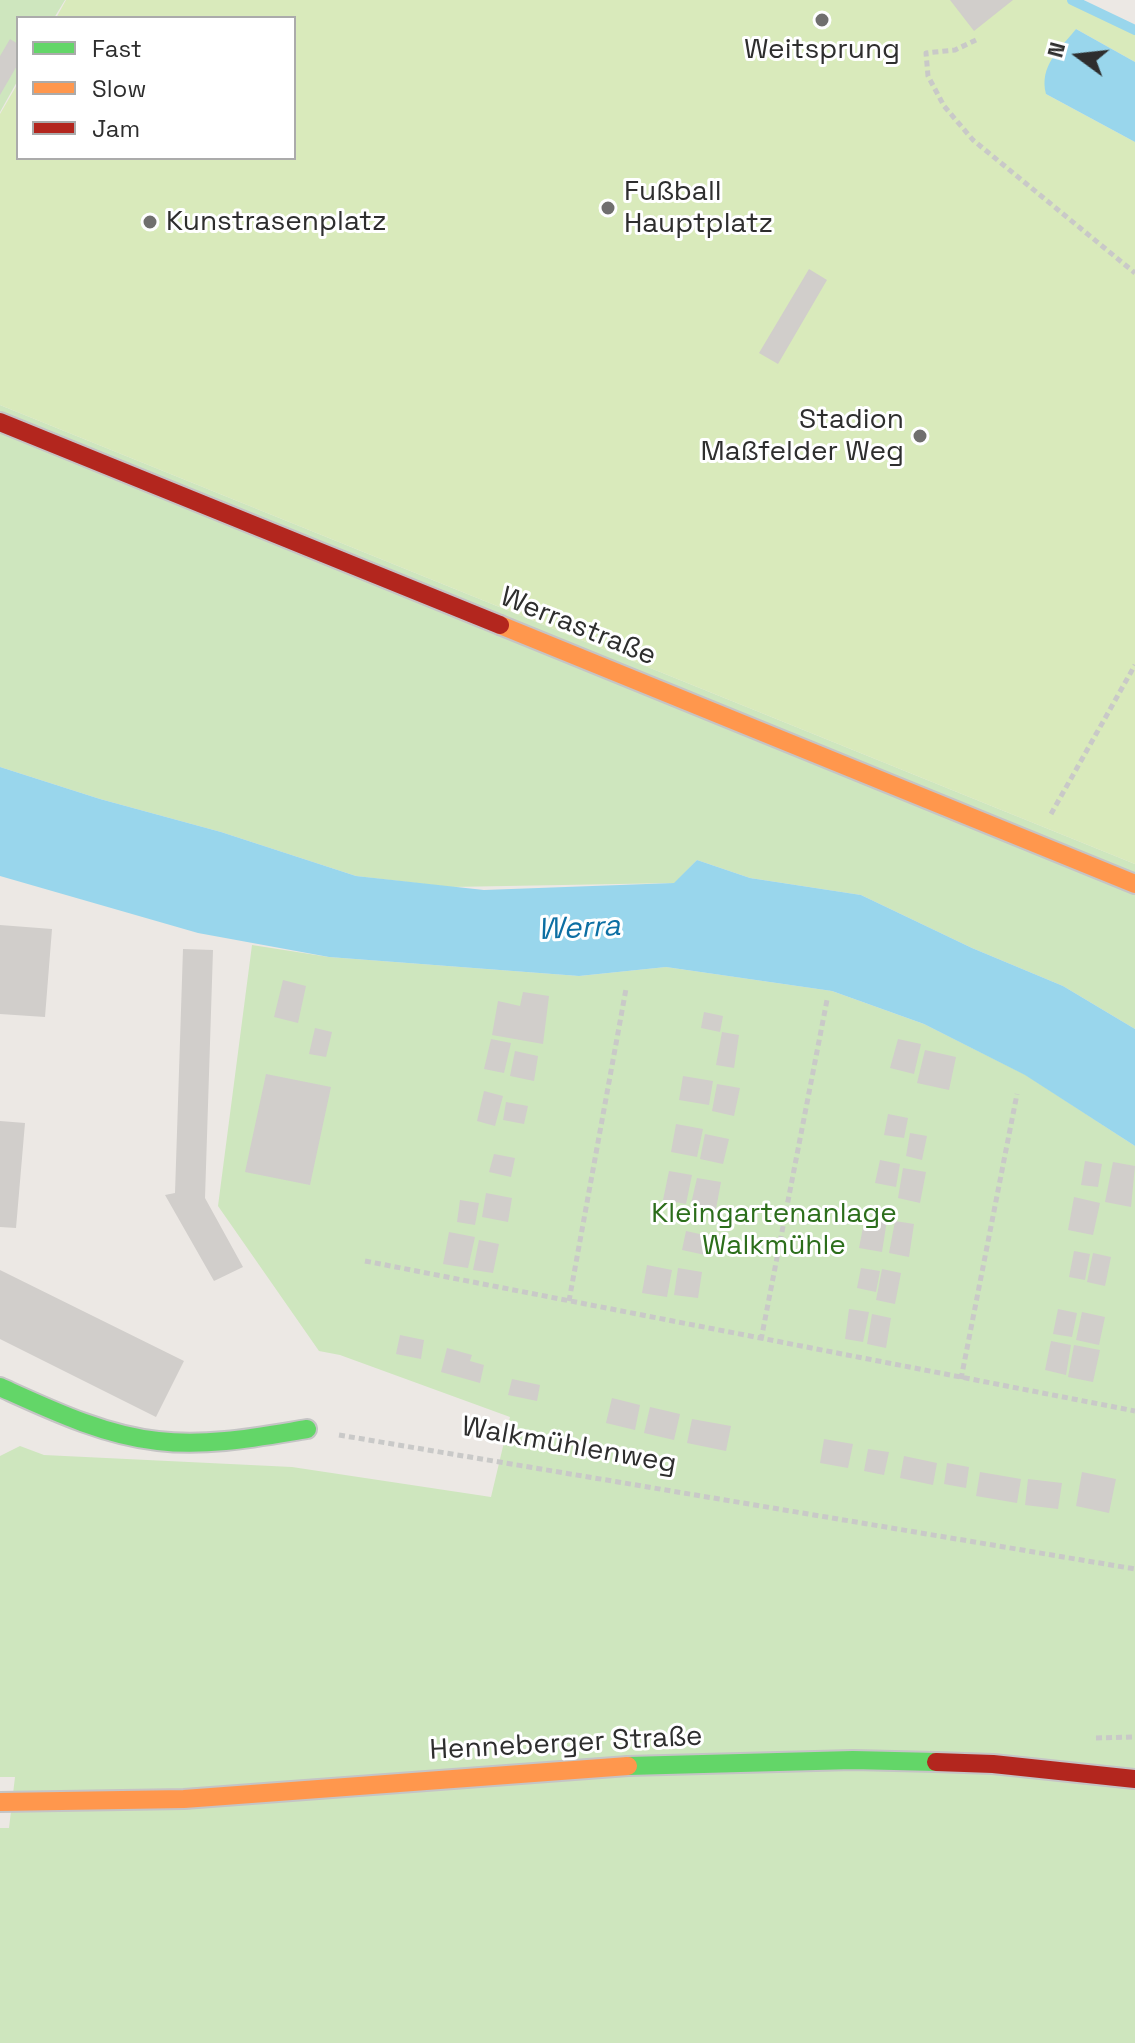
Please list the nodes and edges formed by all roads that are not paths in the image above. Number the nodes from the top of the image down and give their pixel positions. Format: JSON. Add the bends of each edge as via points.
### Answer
{"nodes":[{"id":1,"x":0,"y":422,"type":"edge"},
{"id":2,"x":1135,"y":884,"type":"edge"},
{"id":3,"x":0,"y":1387,"type":"edge"},
{"id":4,"x":307,"y":1429,"type":"road end"},
{"id":5,"x":1135,"y":1779,"type":"edge"},
{"id":6,"x":0,"y":1802,"type":"edge"}],
"edges":[{"from":1,"to":2,"type":"street","name":"Werrastraße"},
{"from":3,"to":4,"type":"street","via":[[68,1418],[158,1441],[246,1439]]},
{"from":5,"to":6,"type":"street","name":"Henneberger Straße","via":[[993,1764],[853,1760],[624,1766],[184,1799]]}]}
